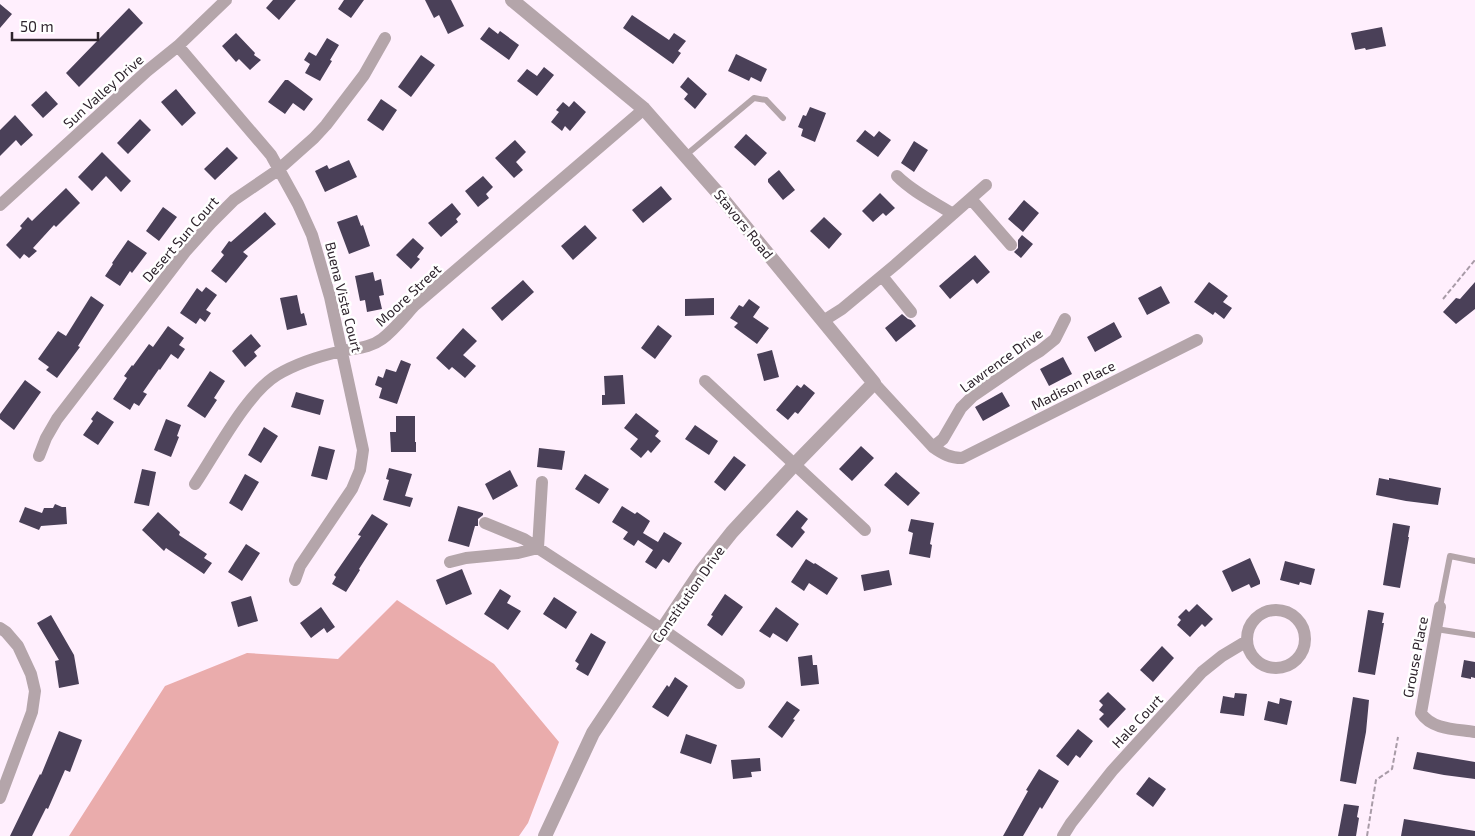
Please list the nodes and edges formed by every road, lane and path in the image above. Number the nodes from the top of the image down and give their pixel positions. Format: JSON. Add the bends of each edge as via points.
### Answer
{"nodes":[{"id":1,"x":226,"y":0,"type":"edge"},
{"id":2,"x":512,"y":0,"type":"edge"},
{"id":3,"x":385,"y":38,"type":"dead end"},
{"id":4,"x":178,"y":46,"type":"junction"},
{"id":5,"x":644,"y":109,"type":"junction"},
{"id":6,"x":784,"y":118,"type":"dead end"},
{"id":7,"x":686,"y":155,"type":"junction"},
{"id":8,"x":278,"y":170,"type":"junction"},
{"id":9,"x":897,"y":176,"type":"dead end"},
{"id":10,"x":986,"y":185,"type":"dead end"},
{"id":11,"x":971,"y":198,"type":"junction"},
{"id":12,"x":0,"y":205,"type":"edge"},
{"id":13,"x":954,"y":214,"type":"junction"},
{"id":14,"x":1011,"y":245,"type":"dead end"},
{"id":15,"x":1475,"y":260,"type":"edge"},
{"id":16,"x":882,"y":276,"type":"junction"},
{"id":17,"x":1444,"y":299,"type":"dead end"},
{"id":18,"x":911,"y":312,"type":"dead end"},
{"id":19,"x":1065,"y":318,"type":"dead end"},
{"id":20,"x":823,"y":320,"type":"junction"},
{"id":21,"x":1197,"y":340,"type":"dead end"},
{"id":22,"x":343,"y":351,"type":"junction"},
{"id":23,"x":705,"y":381,"type":"dead end"},
{"id":24,"x":874,"y":383,"type":"junction"},
{"id":25,"x":933,"y":447,"type":"junction"},
{"id":26,"x":39,"y":456,"type":"dead end"},
{"id":27,"x":962,"y":458,"type":"joint"},
{"id":28,"x":794,"y":464,"type":"junction"},
{"id":29,"x":542,"y":482,"type":"dead end"},
{"id":30,"x":195,"y":484,"type":"dead end"},
{"id":31,"x":485,"y":522,"type":"dead end"},
{"id":32,"x":865,"y":530,"type":"dead end"},
{"id":33,"x":538,"y":548,"type":"junction"},
{"id":34,"x":1475,"y":561,"type":"edge"},
{"id":35,"x":450,"y":562,"type":"dead end"},
{"id":36,"x":295,"y":580,"type":"dead end"},
{"id":37,"x":1440,"y":608,"type":"joint"},
{"id":38,"x":0,"y":628,"type":"edge"},
{"id":39,"x":1436,"y":628,"type":"junction"},
{"id":40,"x":662,"y":629,"type":"junction"},
{"id":41,"x":1475,"y":636,"type":"edge"},
{"id":42,"x":1247,"y":641,"type":"junction"},
{"id":43,"x":739,"y":683,"type":"dead end"},
{"id":44,"x":1475,"y":732,"type":"edge"},
{"id":45,"x":1398,"y":737,"type":"dead end"},
{"id":46,"x":1,"y":794,"type":"edge"},
{"id":47,"x":545,"y":836,"type":"edge"},
{"id":48,"x":1063,"y":836,"type":"edge"},
{"id":49,"x":1368,"y":836,"type":"edge"}],
"edges":[{"from":1,"to":4,"type":"street","name":"Sun Valley Drive"},
{"from":2,"to":5,"type":"street","name":"Stavors Road"},
{"from":3,"to":8,"type":"street","name":"Desert Sun Court","via":[[343,105],[314,138]]},
{"from":4,"to":8,"type":"street","name":"Buena Vista Court","via":[[270,156]]},
{"from":4,"to":12,"type":"street","name":"Sun Valley Drive"},
{"from":5,"to":7,"type":"street","name":"Stavors Road"},
{"from":5,"to":22,"type":"street","name":"Moore Street","via":[[414,306],[381,340]]},
{"from":6,"to":7,"type":"lane","via":[[766,100],[754,98]]},
{"from":7,"to":20,"type":"street","name":"Stavors Road"},
{"from":8,"to":22,"type":"street","name":"Buena Vista Court","via":[[312,235]]},
{"from":8,"to":26,"type":"street","name":"Desert Sun Court","via":[[234,200],[185,252],[57,419]]},
{"from":9,"to":13,"type":"street","via":[[914,191]]},
{"from":10,"to":11,"type":"street"},
{"from":11,"to":13,"type":"street"},
{"from":11,"to":14,"type":"street"},
{"from":13,"to":16,"type":"street"},
{"from":15,"to":17,"type":"path"},
{"from":16,"to":18,"type":"street"},
{"from":16,"to":20,"type":"street","via":[[842,309]]},
{"from":19,"to":25,"type":"street","name":"Lawrence Drive","via":[[1055,339],[973,396],[961,408],[943,439]]},
{"from":20,"to":24,"type":"street","name":"Stavors Road"},
{"from":21,"to":27,"type":"street","name":"Madison Place"},
{"from":22,"to":30,"type":"street","name":"Moore Street","via":[[302,362],[267,382]]},
{"from":22,"to":36,"type":"street","name":"Buena Vista Court","via":[[363,450],[360,470],[352,489],[300,566]]},
{"from":23,"to":28,"type":"street"},
{"from":24,"to":25,"type":"street","name":"Stavors Road"},
{"from":24,"to":28,"type":"street","name":"Constitution Drive"},
{"from":25,"to":27,"type":"street","name":"Stavors Road","via":[[952,458]]},
{"from":28,"to":32,"type":"street"},
{"from":28,"to":40,"type":"street","name":"Constitution Drive","via":[[732,532]]},
{"from":29,"to":33,"type":"street"},
{"from":31,"to":33,"type":"street"},
{"from":33,"to":35,"type":"street"},
{"from":33,"to":40,"type":"street"},
{"from":34,"to":37,"type":"lane","via":[[1450,556]]},
{"from":37,"to":39,"type":"street","name":"Grouse Place"},
{"from":38,"to":46,"type":"street","via":[[18,646],[35,691],[32,712]]},
{"from":39,"to":41,"type":"lane"},
{"from":39,"to":44,"type":"street","name":"Grouse Place","via":[[1421,713],[1437,726]]},
{"from":40,"to":43,"type":"street"},
{"from":40,"to":47,"type":"street","name":"Constitution Drive","via":[[593,733]]},
{"from":42,"to":42,"type":"street","via":[[1256,660],[1276,668],[1295,660],[1303,648],[1304,634],[1298,621],[1287,612],[1266,612],[1254,620]]},
{"from":42,"to":48,"type":"street","name":"Hale Court","via":[[1202,672],[1112,771]]},
{"from":45,"to":49,"type":"path","via":[[1392,769],[1376,780]]}]}
